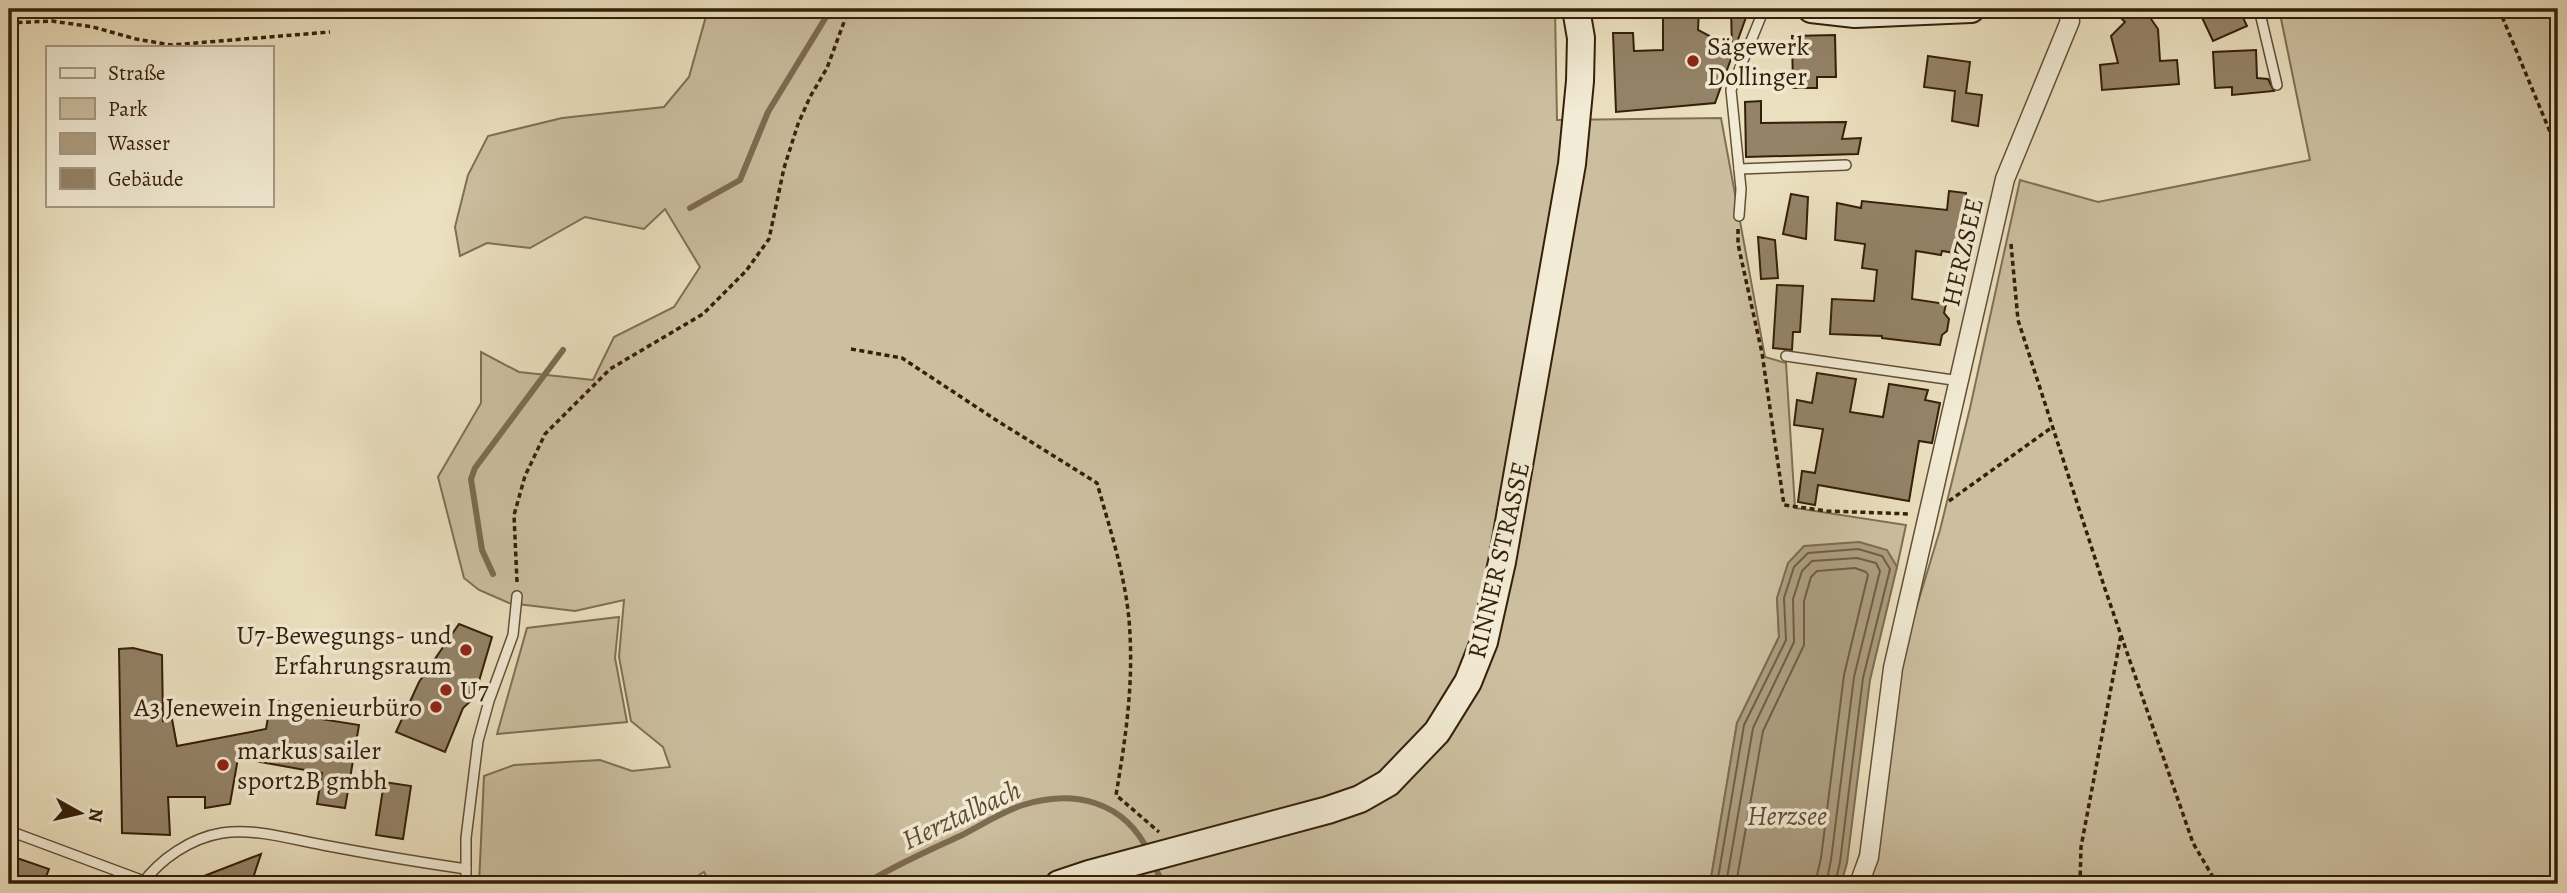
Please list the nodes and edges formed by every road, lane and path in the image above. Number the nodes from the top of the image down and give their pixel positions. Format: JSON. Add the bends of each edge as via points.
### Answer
{"nodes":[{"id":1,"x":851,"y":9,"type":"edge"},
{"id":2,"x":1576,"y":9,"type":"edge"},
{"id":3,"x":1764,"y":9,"type":"edge"},
{"id":4,"x":1811,"y":9,"type":"edge"},
{"id":5,"x":1971,"y":9,"type":"edge"},
{"id":6,"x":2067,"y":9,"type":"edge"},
{"id":7,"x":2259,"y":9,"type":"edge"},
{"id":8,"x":2499,"y":9,"type":"edge"},
{"id":9,"x":9,"y":23,"type":"edge"},
{"id":10,"x":330,"y":32,"type":"dead end"},
{"id":11,"x":2277,"y":85,"type":"dead end"},
{"id":12,"x":2558,"y":151,"type":"edge"},
{"id":13,"x":1846,"y":165,"type":"dead end"},
{"id":14,"x":1739,"y":169,"type":"junction"},
{"id":15,"x":1739,"y":216,"type":"joint"},
{"id":16,"x":2011,"y":243,"type":"dead end"},
{"id":17,"x":851,"y":349,"type":"dead end"},
{"id":18,"x":1786,"y":356,"type":"dead end"},
{"id":19,"x":1960,"y":381,"type":"junction"},
{"id":20,"x":2052,"y":427,"type":"junction"},
{"id":21,"x":1929,"y":515,"type":"junction"},
{"id":22,"x":517,"y":596,"type":"joint"},
{"id":23,"x":2121,"y":633,"type":"junction"},
{"id":24,"x":15,"y":833,"type":"dead end"},
{"id":25,"x":1172,"y":852,"type":"junction"},
{"id":26,"x":466,"y":869,"type":"junction"},
{"id":27,"x":143,"y":883,"type":"edge"},
{"id":28,"x":466,"y":884,"type":"edge"},
{"id":29,"x":1059,"y":884,"type":"edge"},
{"id":30,"x":1859,"y":884,"type":"edge"},
{"id":31,"x":2080,"y":884,"type":"edge"},
{"id":32,"x":2217,"y":884,"type":"edge"}],
"edges":[{"from":1,"to":22,"type":"path","via":[[798,124],[769,239],[746,271],[703,314],[610,369],[545,433],[525,476],[514,515]]},
{"from":2,"to":25,"type":"main road","name":"RINNER STRASSE","via":[[1580,82],[1572,164],[1502,562],[1485,642],[1468,682],[1437,732],[1388,783],[1328,810]]},
{"from":3,"to":14,"type":"lane","via":[[1731,90]]},
{"from":4,"to":5,"type":"main road","via":[[1855,15]]},
{"from":6,"to":19,"type":"street","name":"HERZSEE","via":[[2070,21],[2005,179]]},
{"from":7,"to":11,"type":"lane"},
{"from":8,"to":12,"type":"path"},
{"from":9,"to":10,"type":"path","via":[[52,21],[172,45]]},
{"from":13,"to":14,"type":"lane"},
{"from":14,"to":15,"type":"lane"},
{"from":15,"to":21,"type":"path","via":[[1738,244],[1762,353],[1784,505]]},
{"from":16,"to":20,"type":"path","via":[[2018,320]]},
{"from":17,"to":25,"type":"path","via":[[902,358],[1097,483],[1121,567],[1130,634],[1129,718],[1116,795]]},
{"from":18,"to":19,"type":"lane"},
{"from":19,"to":21,"type":"street","name":"HERZSEE"},
{"from":20,"to":21,"type":"path"},
{"from":20,"to":23,"type":"path"},
{"from":21,"to":30,"type":"street","name":"HERZSEE","via":[[1893,668],[1869,857]]},
{"from":22,"to":26,"type":"lane","via":[[513,635],[478,741]]},
{"from":23,"to":31,"type":"path","via":[[2081,847]]},
{"from":23,"to":32,"type":"path","via":[[2193,843]]},
{"from":24,"to":27,"type":"lane"},
{"from":25,"to":29,"type":"main road","name":"RINNER STRASSE"},
{"from":26,"to":27,"type":"lane","via":[[235,832],[185,847],[162,862]]},
{"from":26,"to":28,"type":"lane"}]}
